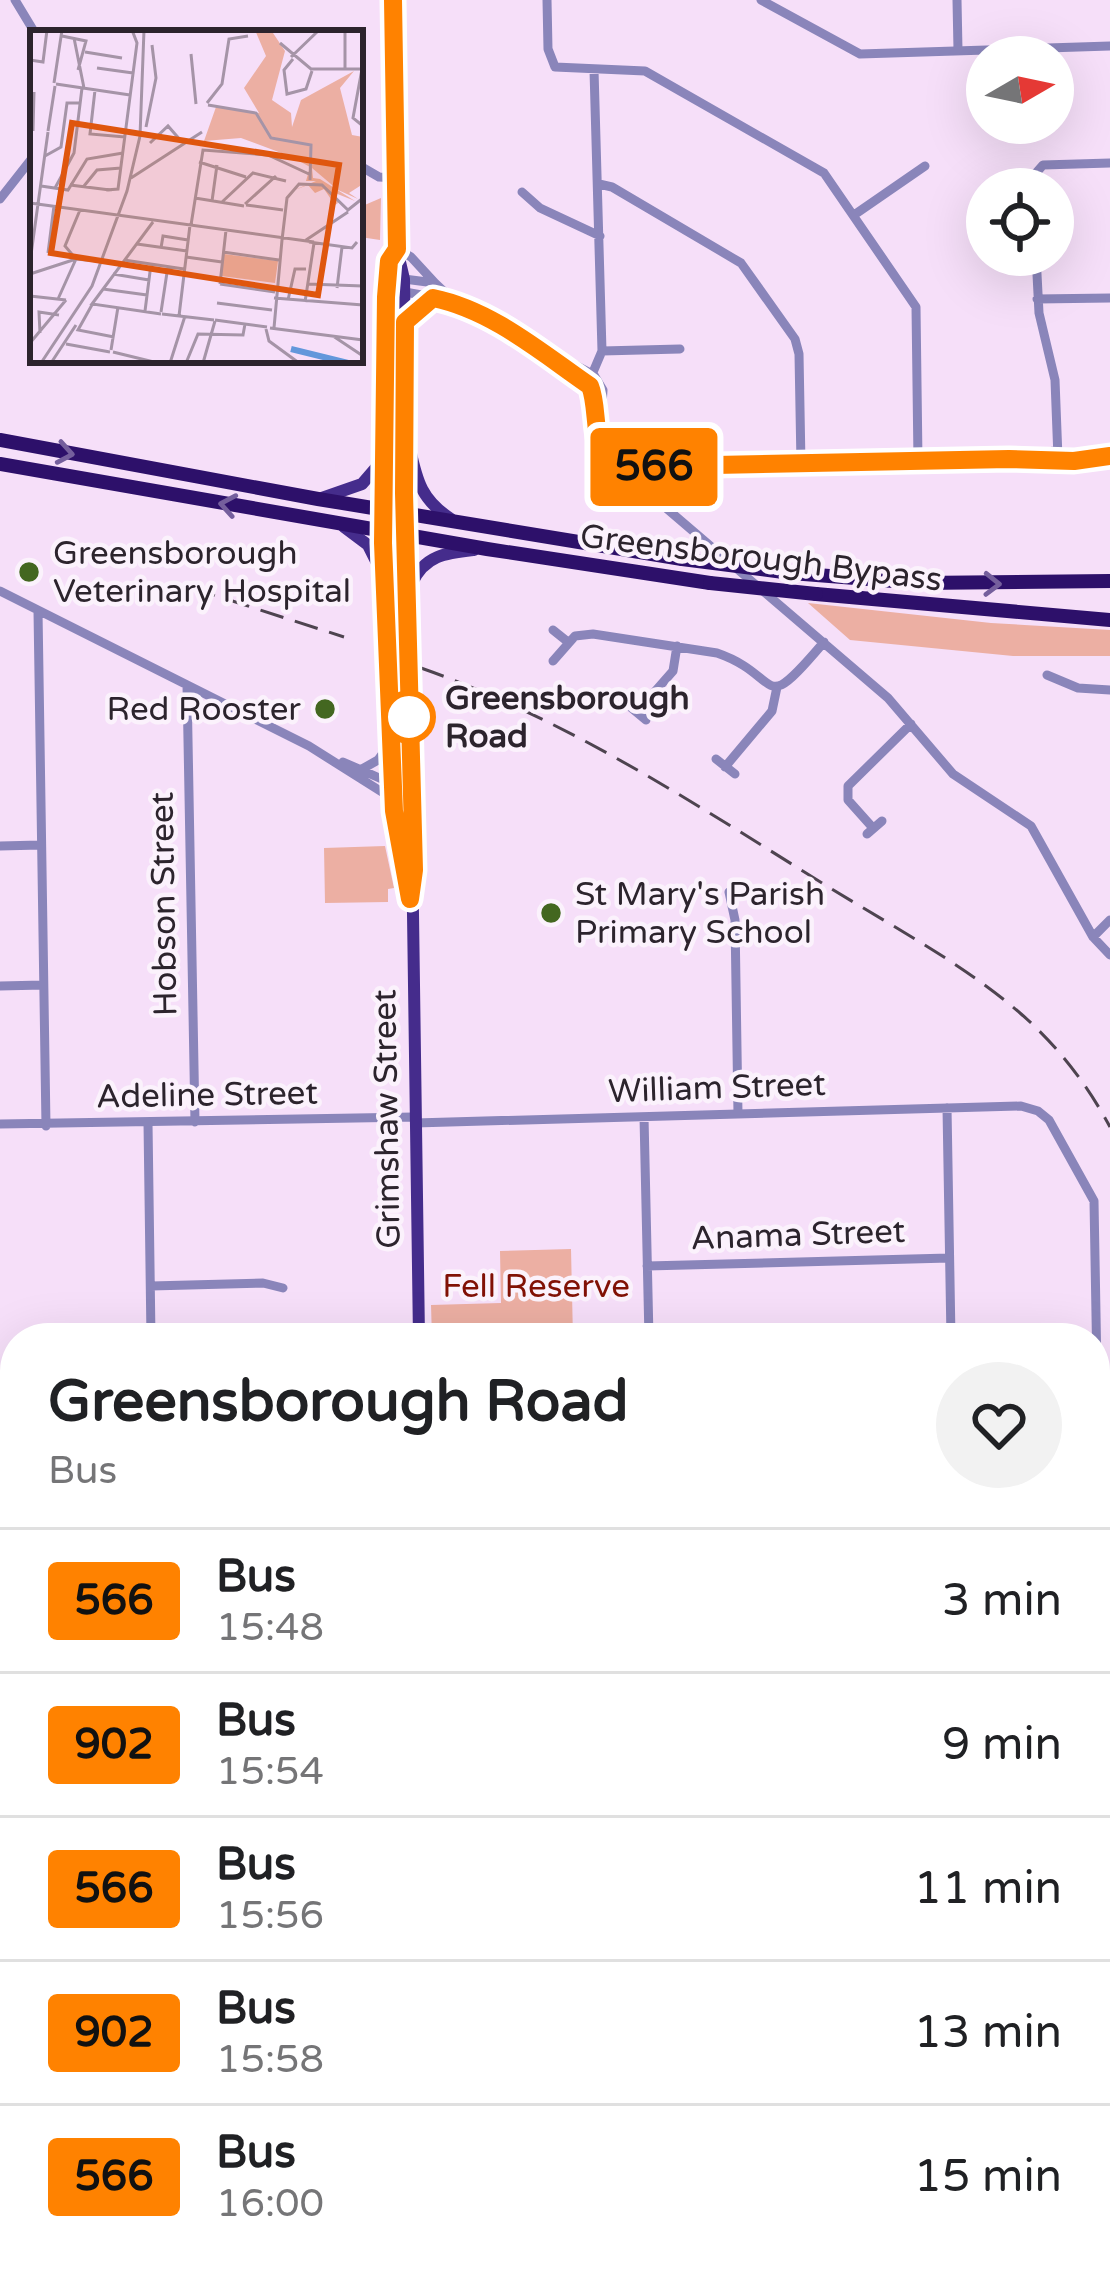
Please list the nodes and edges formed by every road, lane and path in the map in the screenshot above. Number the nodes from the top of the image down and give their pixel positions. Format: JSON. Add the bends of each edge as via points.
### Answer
{"nodes":[{"id":1,"x":15,"y":0,"type":"edge"},
{"id":2,"x":393,"y":0,"type":"edge"},
{"id":3,"x":547,"y":0,"type":"edge"},
{"id":4,"x":761,"y":0,"type":"edge"},
{"id":5,"x":957,"y":0,"type":"edge"},
{"id":6,"x":33,"y":30,"type":"edge"},
{"id":7,"x":1110,"y":46,"type":"edge"},
{"id":8,"x":958,"y":50,"type":"junction"},
{"id":9,"x":597,"y":70,"type":"junction"},
{"id":10,"x":30,"y":161,"type":"edge"},
{"id":11,"x":1110,"y":163,"type":"edge"},
{"id":12,"x":925,"y":166,"type":"dead end"},
{"id":13,"x":363,"y":168,"type":"edge"},
{"id":14,"x":1040,"y":168,"type":"edge"},
{"id":15,"x":397,"y":178,"type":"junction"},
{"id":16,"x":598,"y":188,"type":"junction"},
{"id":17,"x":522,"y":192,"type":"dead end"},
{"id":18,"x":0,"y":199,"type":"edge"},
{"id":19,"x":854,"y":215,"type":"junction"},
{"id":20,"x":600,"y":236,"type":"junction"},
{"id":21,"x":397,"y":249,"type":"junction"},
{"id":22,"x":1036,"y":276,"type":"edge"},
{"id":23,"x":434,"y":284,"type":"junction"},
{"id":24,"x":387,"y":286,"type":"junction"},
{"id":25,"x":405,"y":286,"type":"junction"},
{"id":26,"x":433,"y":298,"type":"junction"},
{"id":27,"x":1110,"y":298,"type":"edge"},
{"id":28,"x":1037,"y":299,"type":"junction"},
{"id":29,"x":454,"y":301,"type":"junction"},
{"id":30,"x":405,"y":322,"type":"junction"},
{"id":31,"x":680,"y":349,"type":"dead end"},
{"id":32,"x":602,"y":351,"type":"junction"},
{"id":33,"x":591,"y":379,"type":"junction"},
{"id":34,"x":406,"y":430,"type":"junction"},
{"id":35,"x":0,"y":440,"type":"edge"},
{"id":36,"x":921,"y":461,"type":"junction"},
{"id":37,"x":381,"y":462,"type":"junction"},
{"id":38,"x":0,"y":464,"type":"edge"},
{"id":39,"x":801,"y":464,"type":"junction"},
{"id":40,"x":650,"y":467,"type":"junction"},
{"id":41,"x":317,"y":499,"type":"junction"},
{"id":42,"x":382,"y":509,"type":"junction"},
{"id":43,"x":406,"y":512,"type":"junction"},
{"id":44,"x":451,"y":519,"type":"junction"},
{"id":45,"x":330,"y":522,"type":"junction"},
{"id":46,"x":382,"y":530,"type":"junction"},
{"id":47,"x":407,"y":534,"type":"junction"},
{"id":48,"x":487,"y":548,"type":"junction"},
{"id":49,"x":1110,"y":581,"type":"edge"},
{"id":50,"x":386,"y":587,"type":"junction"},
{"id":51,"x":409,"y":590,"type":"junction"},
{"id":52,"x":0,"y":591,"type":"edge"},
{"id":53,"x":38,"y":611,"type":"junction"},
{"id":54,"x":1110,"y":620,"type":"edge"},
{"id":55,"x":553,"y":630,"type":"dead end"},
{"id":56,"x":824,"y":641,"type":"junction"},
{"id":57,"x":568,"y":642,"type":"junction"},
{"id":58,"x":677,"y":646,"type":"junction"},
{"id":59,"x":553,"y":661,"type":"dead end"},
{"id":60,"x":1046,"y":675,"type":"dead end"},
{"id":61,"x":187,"y":685,"type":"junction"},
{"id":62,"x":777,"y":687,"type":"junction"},
{"id":63,"x":1110,"y":690,"type":"edge"},
{"id":64,"x":637,"y":712,"type":"dead end"},
{"id":65,"x":911,"y":724,"type":"junction"},
{"id":66,"x":392,"y":741,"type":"junction"},
{"id":67,"x":332,"y":759,"type":"junction"},
{"id":68,"x":725,"y":766,"type":"dead end"},
{"id":69,"x":362,"y":769,"type":"junction"},
{"id":70,"x":393,"y":784,"type":"junction"},
{"id":71,"x":394,"y":799,"type":"junction"},
{"id":72,"x":412,"y":799,"type":"junction"},
{"id":73,"x":874,"y":828,"type":"dead end"},
{"id":74,"x":40,"y":845,"type":"junction"},
{"id":75,"x":0,"y":846,"type":"edge"},
{"id":76,"x":729,"y":892,"type":"dead end"},
{"id":77,"x":410,"y":899,"type":"junction"},
{"id":78,"x":1110,"y":920,"type":"edge"},
{"id":79,"x":1093,"y":937,"type":"junction"},
{"id":80,"x":1110,"y":955,"type":"edge"},
{"id":81,"x":43,"y":985,"type":"junction"},
{"id":82,"x":0,"y":986,"type":"edge"},
{"id":83,"x":947,"y":1108,"type":"junction"},
{"id":84,"x":738,"y":1114,"type":"junction"},
{"id":85,"x":644,"y":1117,"type":"junction"},
{"id":86,"x":414,"y":1120,"type":"junction"},
{"id":87,"x":195,"y":1122,"type":"junction"},
{"id":88,"x":148,"y":1123,"type":"junction"},
{"id":89,"x":0,"y":1124,"type":"edge"},
{"id":90,"x":46,"y":1126,"type":"junction"},
{"id":91,"x":949,"y":1258,"type":"junction"},
{"id":92,"x":647,"y":1266,"type":"junction"},
{"id":93,"x":151,"y":1286,"type":"junction"},
{"id":94,"x":283,"y":1288,"type":"dead end"},
{"id":95,"x":152,"y":1323,"type":"edge"},
{"id":96,"x":418,"y":1323,"type":"edge"},
{"id":97,"x":649,"y":1323,"type":"edge"},
{"id":98,"x":951,"y":1323,"type":"edge"},
{"id":99,"x":1095,"y":1323,"type":"edge"}],
"edges":[{"from":1,"to":6,"type":"street"},
{"from":2,"to":15,"type":"main road","name":"Grimshaw Street"},
{"from":3,"to":9,"type":"street","via":[[552,64]]},
{"from":4,"to":8,"type":"street","via":[[856,52]]},
{"from":5,"to":8,"type":"street"},
{"from":7,"to":8,"type":"street"},
{"from":9,"to":16,"type":"street"},
{"from":9,"to":19,"type":"street","via":[[649,73],[824,173]]},
{"from":10,"to":18,"type":"street"},
{"from":11,"to":14,"type":"street"},
{"from":12,"to":19,"type":"street"},
{"from":13,"to":15,"type":"street"},
{"from":15,"to":21,"type":"main road","name":"Grimshaw Street"},
{"from":16,"to":20,"type":"street"},
{"from":16,"to":39,"type":"street","via":[[741,263],[795,339]]},
{"from":17,"to":20,"type":"street"},
{"from":19,"to":36,"type":"street","via":[[916,307]]},
{"from":20,"to":32,"type":"street"},
{"from":21,"to":23,"type":"street"},
{"from":21,"to":24,"type":"main road","name":"Grimshaw Street"},
{"from":21,"to":25,"type":"main road","name":"Grimshaw Street"},
{"from":22,"to":28,"type":"street"},
{"from":23,"to":25,"type":"street"},
{"from":23,"to":29,"type":"street"},
{"from":24,"to":25,"type":"main road"},
{"from":24,"to":37,"type":"main road","name":"Grimshaw Street"},
{"from":25,"to":26,"type":"street"},
{"from":25,"to":30,"type":"main road","name":"Grimshaw Street"},
{"from":26,"to":29,"type":"street"},
{"from":26,"to":30,"type":"street"},
{"from":27,"to":28,"type":"street"},
{"from":28,"to":36,"type":"street","via":[[1055,380],[1057,453],[1039,462]]},
{"from":29,"to":33,"type":"street"},
{"from":30,"to":34,"type":"main road","name":"Grimshaw Street"},
{"from":31,"to":32,"type":"street"},
{"from":32,"to":33,"type":"street"},
{"from":33,"to":40,"type":"street","via":[[604,460]]},
{"from":34,"to":43,"type":"main road","name":"Grimshaw Street"},
{"from":34,"to":44,"type":"main road","via":[[420,492]]},
{"from":35,"to":41,"type":"highway","name":"Greensborough Bypass","one_way":true},
{"from":36,"to":39,"type":"street"},
{"from":37,"to":41,"type":"main road","via":[[362,484]]},
{"from":37,"to":42,"type":"main road","name":"Grimshaw Street"},
{"from":45,"to":38,"type":"highway","name":"Greensborough Bypass","one_way":true},
{"from":39,"to":40,"type":"street"},
{"from":40,"to":56,"type":"street","via":[[670,508]]},
{"from":41,"to":42,"type":"highway","name":"Greensborough Bypass"},
{"from":42,"to":43,"type":"highway","name":"Greensborough Bypass"},
{"from":42,"to":46,"type":"main road","name":"Grimshaw Street"},
{"from":43,"to":44,"type":"highway","name":"Greensborough Bypass"},
{"from":43,"to":47,"type":"main road","name":"Grimshaw Street"},
{"from":44,"to":49,"type":"highway","name":"Greensborough Bypass","one_way":true,"bridge":true,"via":[[791,573],[919,583]]},
{"from":45,"to":46,"type":"highway","name":"Greensborough Bypass"},
{"from":45,"to":50,"type":"main road","via":[[368,545]]},
{"from":46,"to":47,"type":"highway","name":"Greensborough Bypass"},
{"from":46,"to":50,"type":"main road","name":"Grimshaw Street"},
{"from":47,"to":48,"type":"highway","name":"Greensborough Bypass"},
{"from":47,"to":51,"type":"main road","name":"Grimshaw Street"},
{"from":48,"to":51,"type":"main road","via":[[433,557]]},
{"from":48,"to":54,"type":"highway","name":"Greensborough Bypass","bridge":true,"via":[[710,583]]},
{"from":50,"to":66,"type":"main road","name":"Grimshaw Street"},
{"from":51,"to":72,"type":"main road","name":"Grimshaw Street"},
{"from":52,"to":53,"type":"street"},
{"from":53,"to":61,"type":"street"},
{"from":53,"to":74,"type":"street"},
{"from":55,"to":57,"type":"street"},
{"from":56,"to":62,"type":"street"},
{"from":56,"to":65,"type":"street"},
{"from":57,"to":58,"type":"street","via":[[586,633]]},
{"from":57,"to":59,"type":"street"},
{"from":58,"to":62,"type":"street","via":[[727,656]]},
{"from":58,"to":64,"type":"street","via":[[674,671]]},
{"from":60,"to":63,"type":"street"},
{"from":61,"to":67,"type":"street"},
{"from":61,"to":87,"type":"street","name":"Hobson Street"},
{"from":62,"to":68,"type":"street","via":[[775,707]]},
{"from":65,"to":73,"type":"street","via":[[848,786],[848,800]]},
{"from":65,"to":79,"type":"street","via":[[953,774],[1037,833]]},
{"from":66,"to":69,"type":"street"},
{"from":66,"to":70,"type":"main road","name":"Grimshaw Street"},
{"from":67,"to":69,"type":"street"},
{"from":67,"to":71,"type":"street"},
{"from":69,"to":70,"type":"street"},
{"from":70,"to":71,"type":"main road","name":"Grimshaw Street"},
{"from":70,"to":72,"type":"main road"},
{"from":71,"to":72,"type":"main road"},
{"from":71,"to":77,"type":"main road","name":"Grimshaw Street"},
{"from":72,"to":77,"type":"main road","name":"Grimshaw Street"},
{"from":74,"to":75,"type":"street"},
{"from":74,"to":81,"type":"street"},
{"from":76,"to":84,"type":"street"},
{"from":77,"to":86,"type":"main road","name":"Grimshaw Street"},
{"from":78,"to":79,"type":"street"},
{"from":79,"to":80,"type":"street"},
{"from":81,"to":82,"type":"street"},
{"from":81,"to":90,"type":"street"},
{"from":83,"to":84,"type":"street","name":"William Street"},
{"from":83,"to":91,"type":"street"},
{"from":83,"to":99,"type":"street","name":"William Street","via":[[1021,1106],[1049,1120],[1093,1196]]},
{"from":84,"to":85,"type":"street","name":"William Street"},
{"from":85,"to":86,"type":"street","name":"William Street"},
{"from":85,"to":92,"type":"street"},
{"from":86,"to":87,"type":"street","name":"Adeline Street"},
{"from":86,"to":96,"type":"main road","name":"Grimshaw Street"},
{"from":87,"to":88,"type":"street","name":"Adeline Street"},
{"from":88,"to":90,"type":"street","name":"Adeline Street"},
{"from":88,"to":93,"type":"street"},
{"from":89,"to":90,"type":"street","name":"Adeline Street"},
{"from":91,"to":92,"type":"street","name":"Anama Street"},
{"from":91,"to":98,"type":"street"},
{"from":92,"to":97,"type":"street"},
{"from":93,"to":94,"type":"street"},
{"from":93,"to":95,"type":"street"}]}
